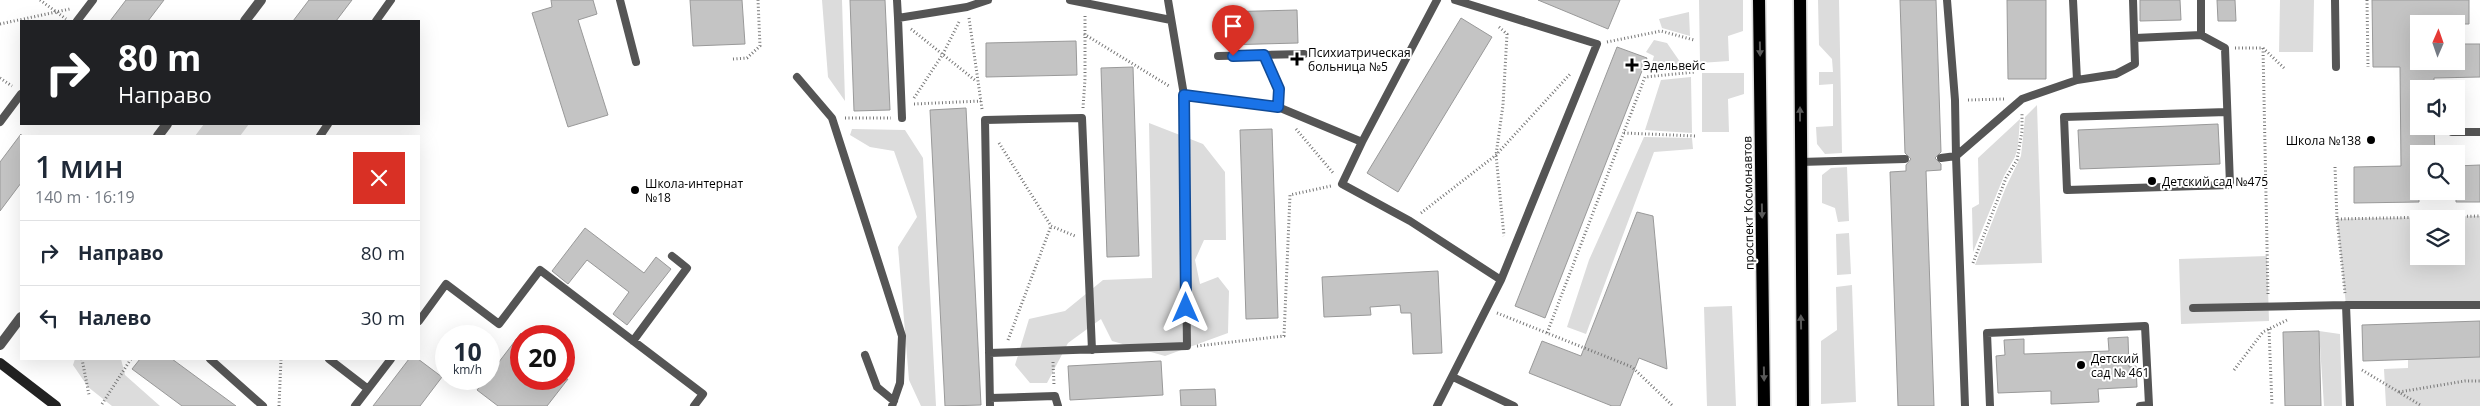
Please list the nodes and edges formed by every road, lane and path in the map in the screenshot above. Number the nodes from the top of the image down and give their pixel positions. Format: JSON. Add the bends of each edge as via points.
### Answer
{"nodes":[{"id":1,"x":40,"y":0,"type":"edge"},
{"id":2,"x":93,"y":0,"type":"edge"},
{"id":3,"x":261,"y":0,"type":"edge"},
{"id":4,"x":391,"y":0,"type":"edge"},
{"id":5,"x":620,"y":0,"type":"edge"},
{"id":6,"x":758,"y":0,"type":"edge"},
{"id":7,"x":897,"y":0,"type":"edge"},
{"id":8,"x":988,"y":0,"type":"edge"},
{"id":9,"x":1070,"y":0,"type":"edge"},
{"id":10,"x":1168,"y":0,"type":"edge"},
{"id":11,"x":1437,"y":0,"type":"edge"},
{"id":12,"x":1455,"y":0,"type":"edge"},
{"id":13,"x":1759,"y":0,"type":"edge"},
{"id":14,"x":1800,"y":0,"type":"edge"},
{"id":15,"x":1947,"y":0,"type":"edge"},
{"id":16,"x":2074,"y":0,"type":"edge"},
{"id":17,"x":2133,"y":0,"type":"edge"},
{"id":18,"x":2201,"y":0,"type":"edge"},
{"id":19,"x":2335,"y":0,"type":"edge"},
{"id":20,"x":2367,"y":0,"type":"edge"},
{"id":21,"x":1085,"y":4,"type":"junction"},
{"id":22,"x":967,"y":7,"type":"junction"},
{"id":23,"x":1478,"y":9,"type":"junction"},
{"id":24,"x":58,"y":13,"type":"junction"},
{"id":25,"x":898,"y":18,"type":"junction"},
{"id":26,"x":20,"y":20,"type":"edge"},
{"id":27,"x":21,"y":20,"type":"edge"},
{"id":28,"x":68,"y":20,"type":"edge"},
{"id":29,"x":77,"y":20,"type":"edge"},
{"id":30,"x":246,"y":20,"type":"edge"},
{"id":31,"x":377,"y":20,"type":"edge"},
{"id":32,"x":1171,"y":20,"type":"junction"},
{"id":33,"x":0,"y":24,"type":"edge"},
{"id":34,"x":1084,"y":34,"type":"junction"},
{"id":35,"x":2202,"y":35,"type":"junction"},
{"id":36,"x":2135,"y":38,"type":"junction"},
{"id":37,"x":1694,"y":40,"type":"dead end"},
{"id":38,"x":1597,"y":44,"type":"junction"},
{"id":39,"x":2225,"y":48,"type":"junction"},
{"id":40,"x":2263,"y":48,"type":"junction"},
{"id":41,"x":943,"y":54,"type":"junction"},
{"id":42,"x":1304,"y":54,"type":"dead end"},
{"id":43,"x":1264,"y":55,"type":"junction"},
{"id":44,"x":1218,"y":56,"type":"dead end"},
{"id":45,"x":733,"y":60,"type":"dead end"},
{"id":46,"x":636,"y":62,"type":"dead end"},
{"id":47,"x":1577,"y":66,"type":"dead end"},
{"id":48,"x":2336,"y":67,"type":"dead end"},
{"id":49,"x":2368,"y":67,"type":"dead end"},
{"id":50,"x":2284,"y":68,"type":"dead end"},
{"id":51,"x":1695,"y":72,"type":"dead end"},
{"id":52,"x":797,"y":77,"type":"dead end"},
{"id":53,"x":2077,"y":80,"type":"junction"},
{"id":54,"x":977,"y":81,"type":"junction"},
{"id":55,"x":20,"y":95,"type":"edge"},
{"id":56,"x":1184,"y":95,"type":"junction"},
{"id":57,"x":2022,"y":99,"type":"junction"},
{"id":58,"x":1955,"y":100,"type":"junction"},
{"id":59,"x":981,"y":101,"type":"junction"},
{"id":60,"x":1278,"y":107,"type":"junction"},
{"id":61,"x":2226,"y":112,"type":"junction"},
{"id":62,"x":832,"y":118,"type":"junction"},
{"id":63,"x":902,"y":118,"type":"joint"},
{"id":64,"x":1082,"y":118,"type":"junction"},
{"id":65,"x":985,"y":120,"type":"junction"},
{"id":66,"x":0,"y":122,"type":"edge"},
{"id":67,"x":2465,"y":132,"type":"edge"},
{"id":68,"x":2480,"y":132,"type":"edge"},
{"id":69,"x":1624,"y":133,"type":"junction"},
{"id":70,"x":1695,"y":136,"type":"dead end"},
{"id":71,"x":1362,"y":142,"type":"junction"},
{"id":72,"x":1496,"y":155,"type":"junction"},
{"id":73,"x":1956,"y":156,"type":"junction"},
{"id":74,"x":1941,"y":158,"type":"dead end"},
{"id":75,"x":1906,"y":159,"type":"dead end"},
{"id":76,"x":1800,"y":162,"type":"junction"},
{"id":77,"x":2335,"y":167,"type":"dead end"},
{"id":78,"x":1342,"y":184,"type":"junction"},
{"id":79,"x":2480,"y":216,"type":"edge"},
{"id":80,"x":2337,"y":219,"type":"junction"},
{"id":81,"x":1410,"y":221,"type":"junction"},
{"id":82,"x":1050,"y":226,"type":"junction"},
{"id":83,"x":1504,"y":238,"type":"dead end"},
{"id":84,"x":1087,"y":242,"type":"junction"},
{"id":85,"x":672,"y":256,"type":"dead end"},
{"id":86,"x":1972,"y":266,"type":"dead end"},
{"id":87,"x":1501,"y":280,"type":"junction"},
{"id":88,"x":2346,"y":305,"type":"junction"},
{"id":89,"x":2480,"y":305,"type":"edge"},
{"id":90,"x":2268,"y":307,"type":"junction"},
{"id":91,"x":2193,"y":308,"type":"dead end"},
{"id":92,"x":1488,"y":309,"type":"junction"},
{"id":93,"x":20,"y":317,"type":"edge"},
{"id":94,"x":2293,"y":317,"type":"dead end"},
{"id":95,"x":420,"y":320,"type":"edge"},
{"id":96,"x":2269,"y":329,"type":"junction"},
{"id":97,"x":1547,"y":333,"type":"junction"},
{"id":98,"x":633,"y":341,"type":"junction"},
{"id":99,"x":0,"y":345,"type":"edge"},
{"id":100,"x":1186,"y":346,"type":"junction"},
{"id":101,"x":2347,"y":348,"type":"junction"},
{"id":102,"x":1092,"y":350,"type":"junction"},
{"id":103,"x":1053,"y":351,"type":"junction"},
{"id":104,"x":1003,"y":353,"type":"junction"},
{"id":105,"x":990,"y":354,"type":"junction"},
{"id":106,"x":865,"y":355,"type":"dead end"},
{"id":107,"x":82,"y":360,"type":"edge"},
{"id":108,"x":130,"y":360,"type":"edge"},
{"id":109,"x":211,"y":360,"type":"edge"},
{"id":110,"x":281,"y":360,"type":"edge"},
{"id":111,"x":330,"y":360,"type":"edge"},
{"id":112,"x":390,"y":360,"type":"edge"},
{"id":113,"x":0,"y":363,"type":"edge"},
{"id":114,"x":2234,"y":370,"type":"dead end"},
{"id":115,"x":1452,"y":377,"type":"junction"},
{"id":116,"x":2480,"y":381,"type":"edge"},
{"id":117,"x":368,"y":389,"type":"junction"},
{"id":118,"x":2399,"y":392,"type":"junction"},
{"id":119,"x":89,"y":395,"type":"dead end"},
{"id":120,"x":1055,"y":396,"type":"junction"},
{"id":121,"x":990,"y":402,"type":"edge"},
{"id":122,"x":893,"y":403,"type":"edge"},
{"id":123,"x":102,"y":404,"type":"dead end"},
{"id":124,"x":56,"y":406,"type":"edge"},
{"id":125,"x":263,"y":406,"type":"edge"},
{"id":126,"x":278,"y":406,"type":"edge"},
{"id":127,"x":355,"y":406,"type":"edge"},
{"id":128,"x":694,"y":406,"type":"edge"},
{"id":129,"x":1058,"y":406,"type":"edge"},
{"id":130,"x":1436,"y":406,"type":"edge"},
{"id":131,"x":1514,"y":406,"type":"edge"},
{"id":132,"x":1673,"y":406,"type":"edge"},
{"id":133,"x":1764,"y":406,"type":"edge"},
{"id":134,"x":1803,"y":406,"type":"edge"},
{"id":135,"x":1965,"y":406,"type":"edge"},
{"id":136,"x":1990,"y":406,"type":"edge"},
{"id":137,"x":2140,"y":406,"type":"edge"},
{"id":138,"x":2272,"y":406,"type":"edge"},
{"id":139,"x":2350,"y":406,"type":"edge"},
{"id":140,"x":2422,"y":406,"type":"edge"}],
"edges":[{"from":1,"to":24,"type":"path"},
{"from":2,"to":29,"type":"lane"},
{"from":3,"to":30,"type":"street"},
{"from":4,"to":31,"type":"lane"},
{"from":5,"to":46,"type":"lane"},
{"from":6,"to":45,"type":"path","via":[[760,46],[747,58]]},
{"from":7,"to":25,"type":"lane"},
{"from":8,"to":22,"type":"lane"},
{"from":9,"to":21,"type":"lane"},
{"from":10,"to":32,"type":"lane"},
{"from":11,"to":71,"type":"lane"},
{"from":12,"to":23,"type":"lane"},
{"from":13,"to":133,"type":"main road","name":"проспект Космонавтов","one_way":true},
{"from":76,"to":14,"type":"main road","one_way":true},
{"from":15,"to":58,"type":"lane"},
{"from":16,"to":53,"type":"lane"},
{"from":17,"to":36,"type":"lane"},
{"from":18,"to":35,"type":"lane"},
{"from":19,"to":48,"type":"lane"},
{"from":20,"to":49,"type":"path"},
{"from":21,"to":32,"type":"lane"},
{"from":21,"to":34,"type":"path"},
{"from":22,"to":25,"type":"lane"},
{"from":22,"to":41,"type":"path"},
{"from":22,"to":54,"type":"path"},
{"from":23,"to":38,"type":"lane"},
{"from":23,"to":72,"type":"path","via":[[1507,34]]},
{"from":24,"to":27,"type":"path"},
{"from":24,"to":28,"type":"path"},
{"from":25,"to":41,"type":"path"},
{"from":25,"to":63,"type":"lane"},
{"from":26,"to":33,"type":"path"},
{"from":32,"to":56,"type":"lane"},
{"from":34,"to":56,"type":"path"},
{"from":34,"to":64,"type":"path"},
{"from":35,"to":36,"type":"lane"},
{"from":35,"to":39,"type":"lane"},
{"from":36,"to":53,"type":"lane","via":[[2135,64],[2116,74]]},
{"from":37,"to":38,"type":"path","via":[[1662,31]]},
{"from":38,"to":87,"type":"lane"},
{"from":39,"to":40,"type":"path"},
{"from":39,"to":61,"type":"lane"},
{"from":40,"to":50,"type":"path"},
{"from":40,"to":90,"type":"path"},
{"from":41,"to":54,"type":"path"},
{"from":41,"to":59,"type":"path","via":[[910,104]]},
{"from":42,"to":43,"type":"lane"},
{"from":43,"to":44,"type":"lane"},
{"from":43,"to":60,"type":"lane","via":[[1279,89]]},
{"from":47,"to":72,"type":"path"},
{"from":51,"to":69,"type":"path","via":[[1645,77]]},
{"from":52,"to":62,"type":"lane"},
{"from":53,"to":57,"type":"lane"},
{"from":54,"to":59,"type":"path"},
{"from":55,"to":66,"type":"lane"},
{"from":56,"to":60,"type":"lane"},
{"from":56,"to":100,"type":"lane"},
{"from":57,"to":58,"type":"path"},
{"from":57,"to":73,"type":"lane"},
{"from":57,"to":86,"type":"path","via":[[2022,131],[2017,160],[2006,178]]},
{"from":58,"to":73,"type":"lane"},
{"from":59,"to":65,"type":"path"},
{"from":60,"to":71,"type":"lane"},
{"from":60,"to":78,"type":"path"},
{"from":61,"to":61,"type":"lane","via":[[2064,117],[2067,190],[2230,185]]},
{"from":62,"to":63,"type":"path"},
{"from":62,"to":122,"type":"lane","via":[[902,336],[900,383]]},
{"from":64,"to":65,"type":"lane"},
{"from":64,"to":84,"type":"lane"},
{"from":65,"to":82,"type":"path"},
{"from":65,"to":105,"type":"lane"},
{"from":67,"to":68,"type":"lane"},
{"from":69,"to":70,"type":"path"},
{"from":69,"to":97,"type":"path"},
{"from":71,"to":78,"type":"lane"},
{"from":72,"to":81,"type":"path"},
{"from":72,"to":83,"type":"path"},
{"from":73,"to":74,"type":"lane"},
{"from":73,"to":135,"type":"lane"},
{"from":75,"to":76,"type":"lane"},
{"from":134,"to":76,"type":"main road","one_way":true},
{"from":77,"to":80,"type":"path"},
{"from":78,"to":81,"type":"lane"},
{"from":78,"to":100,"type":"path","via":[[1290,195],[1284,336]]},
{"from":79,"to":80,"type":"path"},
{"from":80,"to":88,"type":"path"},
{"from":81,"to":87,"type":"lane"},
{"from":82,"to":84,"type":"path"},
{"from":82,"to":104,"type":"path"},
{"from":84,"to":102,"type":"lane"},
{"from":85,"to":98,"type":"lane","via":[[688,268]]},
{"from":87,"to":92,"type":"lane"},
{"from":88,"to":89,"type":"lane"},
{"from":88,"to":90,"type":"lane"},
{"from":88,"to":101,"type":"lane"},
{"from":90,"to":91,"type":"lane"},
{"from":92,"to":97,"type":"path"},
{"from":92,"to":115,"type":"lane"},
{"from":93,"to":99,"type":"street"},
{"from":94,"to":96,"type":"path"},
{"from":95,"to":98,"type":"lane","via":[[446,284],[499,324],[540,270]]},
{"from":96,"to":114,"type":"path","via":[[2262,332]]},
{"from":96,"to":138,"type":"path"},
{"from":97,"to":132,"type":"path","via":[[1632,367]]},
{"from":98,"to":128,"type":"lane","via":[[703,394]]},
{"from":100,"to":102,"type":"lane"},
{"from":101,"to":118,"type":"path","via":[[2362,371]]},
{"from":101,"to":139,"type":"lane"},
{"from":102,"to":103,"type":"lane"},
{"from":103,"to":104,"type":"lane"},
{"from":103,"to":120,"type":"path"},
{"from":104,"to":105,"type":"lane"},
{"from":105,"to":121,"type":"lane"},
{"from":106,"to":122,"type":"lane","via":[[876,387]]},
{"from":107,"to":119,"type":"path"},
{"from":108,"to":123,"type":"path"},
{"from":109,"to":125,"type":"lane"},
{"from":110,"to":126,"type":"path"},
{"from":111,"to":117,"type":"lane"},
{"from":112,"to":117,"type":"lane"},
{"from":113,"to":124,"type":"main road"},
{"from":115,"to":130,"type":"lane"},
{"from":115,"to":131,"type":"lane"},
{"from":116,"to":118,"type":"path"},
{"from":117,"to":127,"type":"lane"},
{"from":118,"to":140,"type":"path"},
{"from":120,"to":121,"type":"lane"},
{"from":120,"to":129,"type":"lane"},
{"from":136,"to":137,"type":"lane","via":[[1987,333],[2146,326],[2149,406]]}]}
